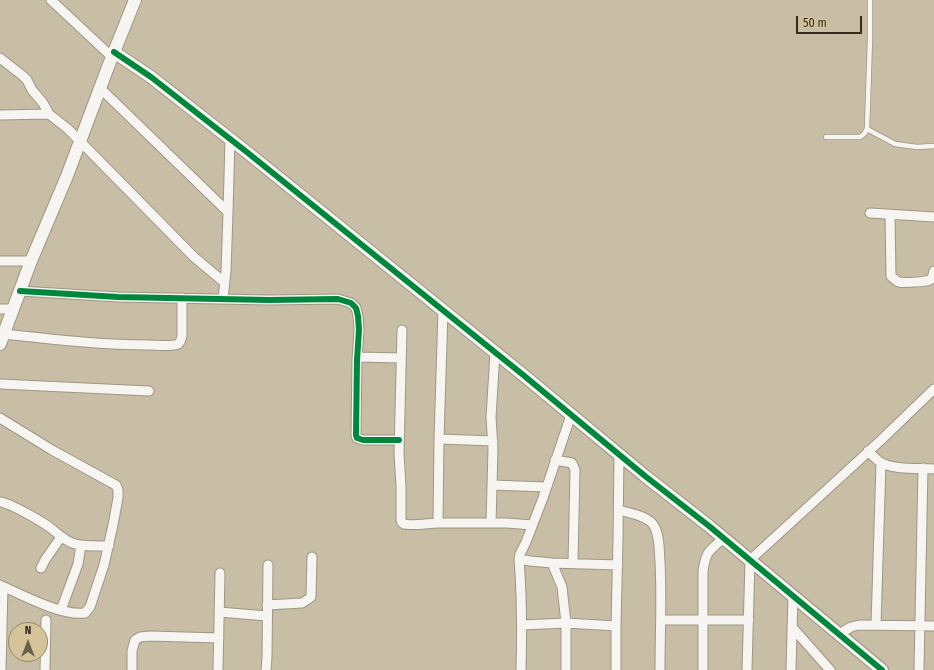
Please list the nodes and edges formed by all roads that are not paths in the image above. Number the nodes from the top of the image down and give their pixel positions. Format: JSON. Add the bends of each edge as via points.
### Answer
{"nodes":[{"id":1,"x":51,"y":0,"type":"edge"},
{"id":2,"x":136,"y":0,"type":"edge"},
{"id":3,"x":870,"y":0,"type":"edge"},
{"id":4,"x":115,"y":49,"type":"junction"},
{"id":5,"x":0,"y":58,"type":"edge"},
{"id":6,"x":100,"y":88,"type":"junction"},
{"id":7,"x":49,"y":114,"type":"junction"},
{"id":8,"x":0,"y":115,"type":"edge"},
{"id":9,"x":867,"y":129,"type":"junction"},
{"id":10,"x":826,"y":137,"type":"dead end"},
{"id":11,"x":230,"y":139,"type":"junction"},
{"id":12,"x":80,"y":141,"type":"junction"},
{"id":13,"x":934,"y":146,"type":"edge"},
{"id":14,"x":228,"y":212,"type":"junction"},
{"id":15,"x":870,"y":213,"type":"dead end"},
{"id":16,"x":890,"y":214,"type":"junction"},
{"id":17,"x":934,"y":217,"type":"edge"},
{"id":18,"x":31,"y":260,"type":"junction"},
{"id":19,"x":0,"y":261,"type":"edge"},
{"id":20,"x":934,"y":271,"type":"edge"},
{"id":21,"x":224,"y":283,"type":"junction"},
{"id":22,"x":20,"y":291,"type":"junction"},
{"id":23,"x":182,"y":298,"type":"junction"},
{"id":24,"x":223,"y":299,"type":"junction"},
{"id":25,"x":0,"y":309,"type":"edge"},
{"id":26,"x":14,"y":309,"type":"junction"},
{"id":27,"x":442,"y":310,"type":"junction"},
{"id":28,"x":402,"y":330,"type":"dead end"},
{"id":29,"x":2,"y":339,"type":"edge"},
{"id":30,"x":495,"y":353,"type":"junction"},
{"id":31,"x":357,"y":357,"type":"junction"},
{"id":32,"x":401,"y":358,"type":"junction"},
{"id":33,"x":0,"y":384,"type":"edge"},
{"id":34,"x":934,"y":389,"type":"edge"},
{"id":35,"x":149,"y":391,"type":"dead end"},
{"id":36,"x":571,"y":415,"type":"junction"},
{"id":37,"x":0,"y":418,"type":"edge"},
{"id":38,"x":439,"y":439,"type":"junction"},
{"id":39,"x":399,"y":440,"type":"junction"},
{"id":40,"x":493,"y":442,"type":"junction"},
{"id":41,"x":868,"y":451,"type":"junction"},
{"id":42,"x":619,"y":454,"type":"junction"},
{"id":43,"x":556,"y":460,"type":"junction"},
{"id":44,"x":881,"y":463,"type":"junction"},
{"id":45,"x":923,"y":468,"type":"junction"},
{"id":46,"x":934,"y":469,"type":"edge"},
{"id":47,"x":492,"y":486,"type":"junction"},
{"id":48,"x":546,"y":487,"type":"junction"},
{"id":49,"x":0,"y":502,"type":"edge"},
{"id":50,"x":619,"y":510,"type":"junction"},
{"id":51,"x":438,"y":523,"type":"junction"},
{"id":52,"x":491,"y":523,"type":"junction"},
{"id":53,"x":532,"y":525,"type":"junction"},
{"id":54,"x":61,"y":537,"type":"junction"},
{"id":55,"x":724,"y":538,"type":"junction"},
{"id":56,"x":80,"y":545,"type":"junction"},
{"id":57,"x":109,"y":546,"type":"junction"},
{"id":58,"x":312,"y":557,"type":"dead end"},
{"id":59,"x":520,"y":559,"type":"junction"},
{"id":60,"x":750,"y":560,"type":"junction"},
{"id":61,"x":552,"y":563,"type":"junction"},
{"id":62,"x":573,"y":563,"type":"junction"},
{"id":63,"x":268,"y":565,"type":"dead end"},
{"id":64,"x":618,"y":565,"type":"junction"},
{"id":65,"x":41,"y":568,"type":"dead end"},
{"id":66,"x":220,"y":573,"type":"dead end"},
{"id":67,"x":2,"y":586,"type":"edge"},
{"id":68,"x":793,"y":595,"type":"junction"},
{"id":69,"x":268,"y":605,"type":"junction"},
{"id":70,"x":61,"y":610,"type":"junction"},
{"id":71,"x":220,"y":612,"type":"junction"},
{"id":72,"x":267,"y":616,"type":"junction"},
{"id":73,"x":46,"y":620,"type":"dead end"},
{"id":74,"x":660,"y":620,"type":"junction"},
{"id":75,"x":703,"y":620,"type":"junction"},
{"id":76,"x":748,"y":620,"type":"junction"},
{"id":77,"x":566,"y":623,"type":"junction"},
{"id":78,"x":522,"y":625,"type":"junction"},
{"id":79,"x":876,"y":625,"type":"junction"},
{"id":80,"x":920,"y":625,"type":"junction"},
{"id":81,"x":616,"y":626,"type":"junction"},
{"id":82,"x":934,"y":626,"type":"edge"},
{"id":83,"x":792,"y":627,"type":"junction"},
{"id":84,"x":839,"y":634,"type":"junction"},
{"id":85,"x":219,"y":638,"type":"junction"},
{"id":86,"x":1,"y":670,"type":"edge"},
{"id":87,"x":45,"y":670,"type":"edge"},
{"id":88,"x":132,"y":670,"type":"edge"},
{"id":89,"x":218,"y":670,"type":"edge"},
{"id":90,"x":266,"y":670,"type":"edge"},
{"id":91,"x":521,"y":670,"type":"edge"},
{"id":92,"x":566,"y":670,"type":"edge"},
{"id":93,"x":616,"y":670,"type":"edge"},
{"id":94,"x":660,"y":670,"type":"edge"},
{"id":95,"x":703,"y":670,"type":"edge"},
{"id":96,"x":747,"y":670,"type":"edge"},
{"id":97,"x":790,"y":670,"type":"edge"},
{"id":98,"x":830,"y":670,"type":"edge"},
{"id":99,"x":882,"y":670,"type":"edge"},
{"id":100,"x":919,"y":670,"type":"edge"}],
"edges":[{"from":1,"to":4,"type":"street"},
{"from":2,"to":4,"type":"street"},
{"from":3,"to":9,"type":"lane"},
{"from":4,"to":6,"type":"street"},
{"from":4,"to":11,"type":"street"},
{"from":5,"to":7,"type":"street","via":[[27,80]]},
{"from":6,"to":12,"type":"street"},
{"from":6,"to":14,"type":"street"},
{"from":7,"to":8,"type":"street"},
{"from":7,"to":12,"type":"street"},
{"from":9,"to":10,"type":"lane","via":[[860,137]]},
{"from":9,"to":13,"type":"lane","via":[[895,144]]},
{"from":11,"to":14,"type":"street"},
{"from":11,"to":27,"type":"street"},
{"from":12,"to":18,"type":"street"},
{"from":12,"to":21,"type":"street","via":[[194,258]]},
{"from":14,"to":21,"type":"street"},
{"from":15,"to":16,"type":"street"},
{"from":16,"to":17,"type":"street"},
{"from":16,"to":20,"type":"street","via":[[891,276],[894,280],[924,282],[933,276]]},
{"from":18,"to":19,"type":"street"},
{"from":18,"to":22,"type":"street"},
{"from":21,"to":24,"type":"street"},
{"from":22,"to":23,"type":"street"},
{"from":22,"to":26,"type":"street"},
{"from":23,"to":24,"type":"street"},
{"from":23,"to":29,"type":"street","via":[[182,336],[178,344],[165,346]]},
{"from":24,"to":31,"type":"street","via":[[338,299],[351,303],[356,308],[358,316]]},
{"from":25,"to":26,"type":"street"},
{"from":26,"to":29,"type":"street"},
{"from":27,"to":30,"type":"street"},
{"from":27,"to":38,"type":"street"},
{"from":28,"to":32,"type":"street"},
{"from":30,"to":36,"type":"street"},
{"from":30,"to":40,"type":"street"},
{"from":31,"to":32,"type":"street"},
{"from":31,"to":39,"type":"street","via":[[357,438]]},
{"from":32,"to":39,"type":"street"},
{"from":33,"to":35,"type":"street"},
{"from":34,"to":41,"type":"street"},
{"from":36,"to":42,"type":"street"},
{"from":36,"to":43,"type":"street"},
{"from":37,"to":57,"type":"street","via":[[116,486],[118,498]]},
{"from":38,"to":40,"type":"street"},
{"from":38,"to":51,"type":"street"},
{"from":39,"to":51,"type":"street","via":[[402,522]]},
{"from":40,"to":47,"type":"street"},
{"from":41,"to":44,"type":"street"},
{"from":41,"to":60,"type":"street"},
{"from":42,"to":50,"type":"street"},
{"from":42,"to":55,"type":"street"},
{"from":43,"to":48,"type":"street"},
{"from":43,"to":62,"type":"street","via":[[572,463],[575,470]]},
{"from":44,"to":45,"type":"street","via":[[900,468]]},
{"from":44,"to":79,"type":"street"},
{"from":45,"to":46,"type":"street"},
{"from":45,"to":80,"type":"street"},
{"from":47,"to":48,"type":"street"},
{"from":47,"to":52,"type":"street"},
{"from":48,"to":53,"type":"street"},
{"from":49,"to":54,"type":"street","via":[[20,510]]},
{"from":50,"to":64,"type":"street"},
{"from":50,"to":74,"type":"street","via":[[642,516],[654,524],[658,534]]},
{"from":51,"to":52,"type":"street"},
{"from":52,"to":53,"type":"street"},
{"from":53,"to":59,"type":"street"},
{"from":54,"to":56,"type":"street"},
{"from":54,"to":65,"type":"street"},
{"from":55,"to":60,"type":"street"},
{"from":55,"to":75,"type":"street","via":[[709,551],[704,561]]},
{"from":56,"to":57,"type":"street"},
{"from":56,"to":70,"type":"street","via":[[78,564]]},
{"from":57,"to":70,"type":"street","via":[[90,607],[85,613],[78,614]]},
{"from":58,"to":69,"type":"street","via":[[311,597],[302,603]]},
{"from":59,"to":61,"type":"street"},
{"from":59,"to":78,"type":"street"},
{"from":60,"to":68,"type":"street"},
{"from":60,"to":76,"type":"street"},
{"from":61,"to":62,"type":"street"},
{"from":61,"to":77,"type":"street","via":[[562,587]]},
{"from":62,"to":64,"type":"street"},
{"from":63,"to":69,"type":"street"},
{"from":64,"to":81,"type":"street"},
{"from":66,"to":71,"type":"street"},
{"from":67,"to":70,"type":"street"},
{"from":67,"to":86,"type":"street"},
{"from":68,"to":83,"type":"street"},
{"from":68,"to":84,"type":"street"},
{"from":69,"to":72,"type":"street"},
{"from":71,"to":72,"type":"street"},
{"from":71,"to":85,"type":"street"},
{"from":72,"to":90,"type":"street"},
{"from":73,"to":87,"type":"street"},
{"from":74,"to":75,"type":"street"},
{"from":74,"to":94,"type":"street"},
{"from":75,"to":76,"type":"street"},
{"from":75,"to":95,"type":"street"},
{"from":76,"to":96,"type":"street"},
{"from":77,"to":78,"type":"street"},
{"from":77,"to":81,"type":"street"},
{"from":77,"to":92,"type":"street"},
{"from":78,"to":91,"type":"street"},
{"from":79,"to":80,"type":"street"},
{"from":79,"to":84,"type":"street","via":[[859,625]]},
{"from":80,"to":82,"type":"street"},
{"from":80,"to":100,"type":"street"},
{"from":81,"to":93,"type":"street"},
{"from":83,"to":97,"type":"street"},
{"from":83,"to":98,"type":"street"},
{"from":84,"to":99,"type":"street"},
{"from":85,"to":88,"type":"street","via":[[140,637],[135,640],[132,651]]},
{"from":85,"to":89,"type":"street"}]}
